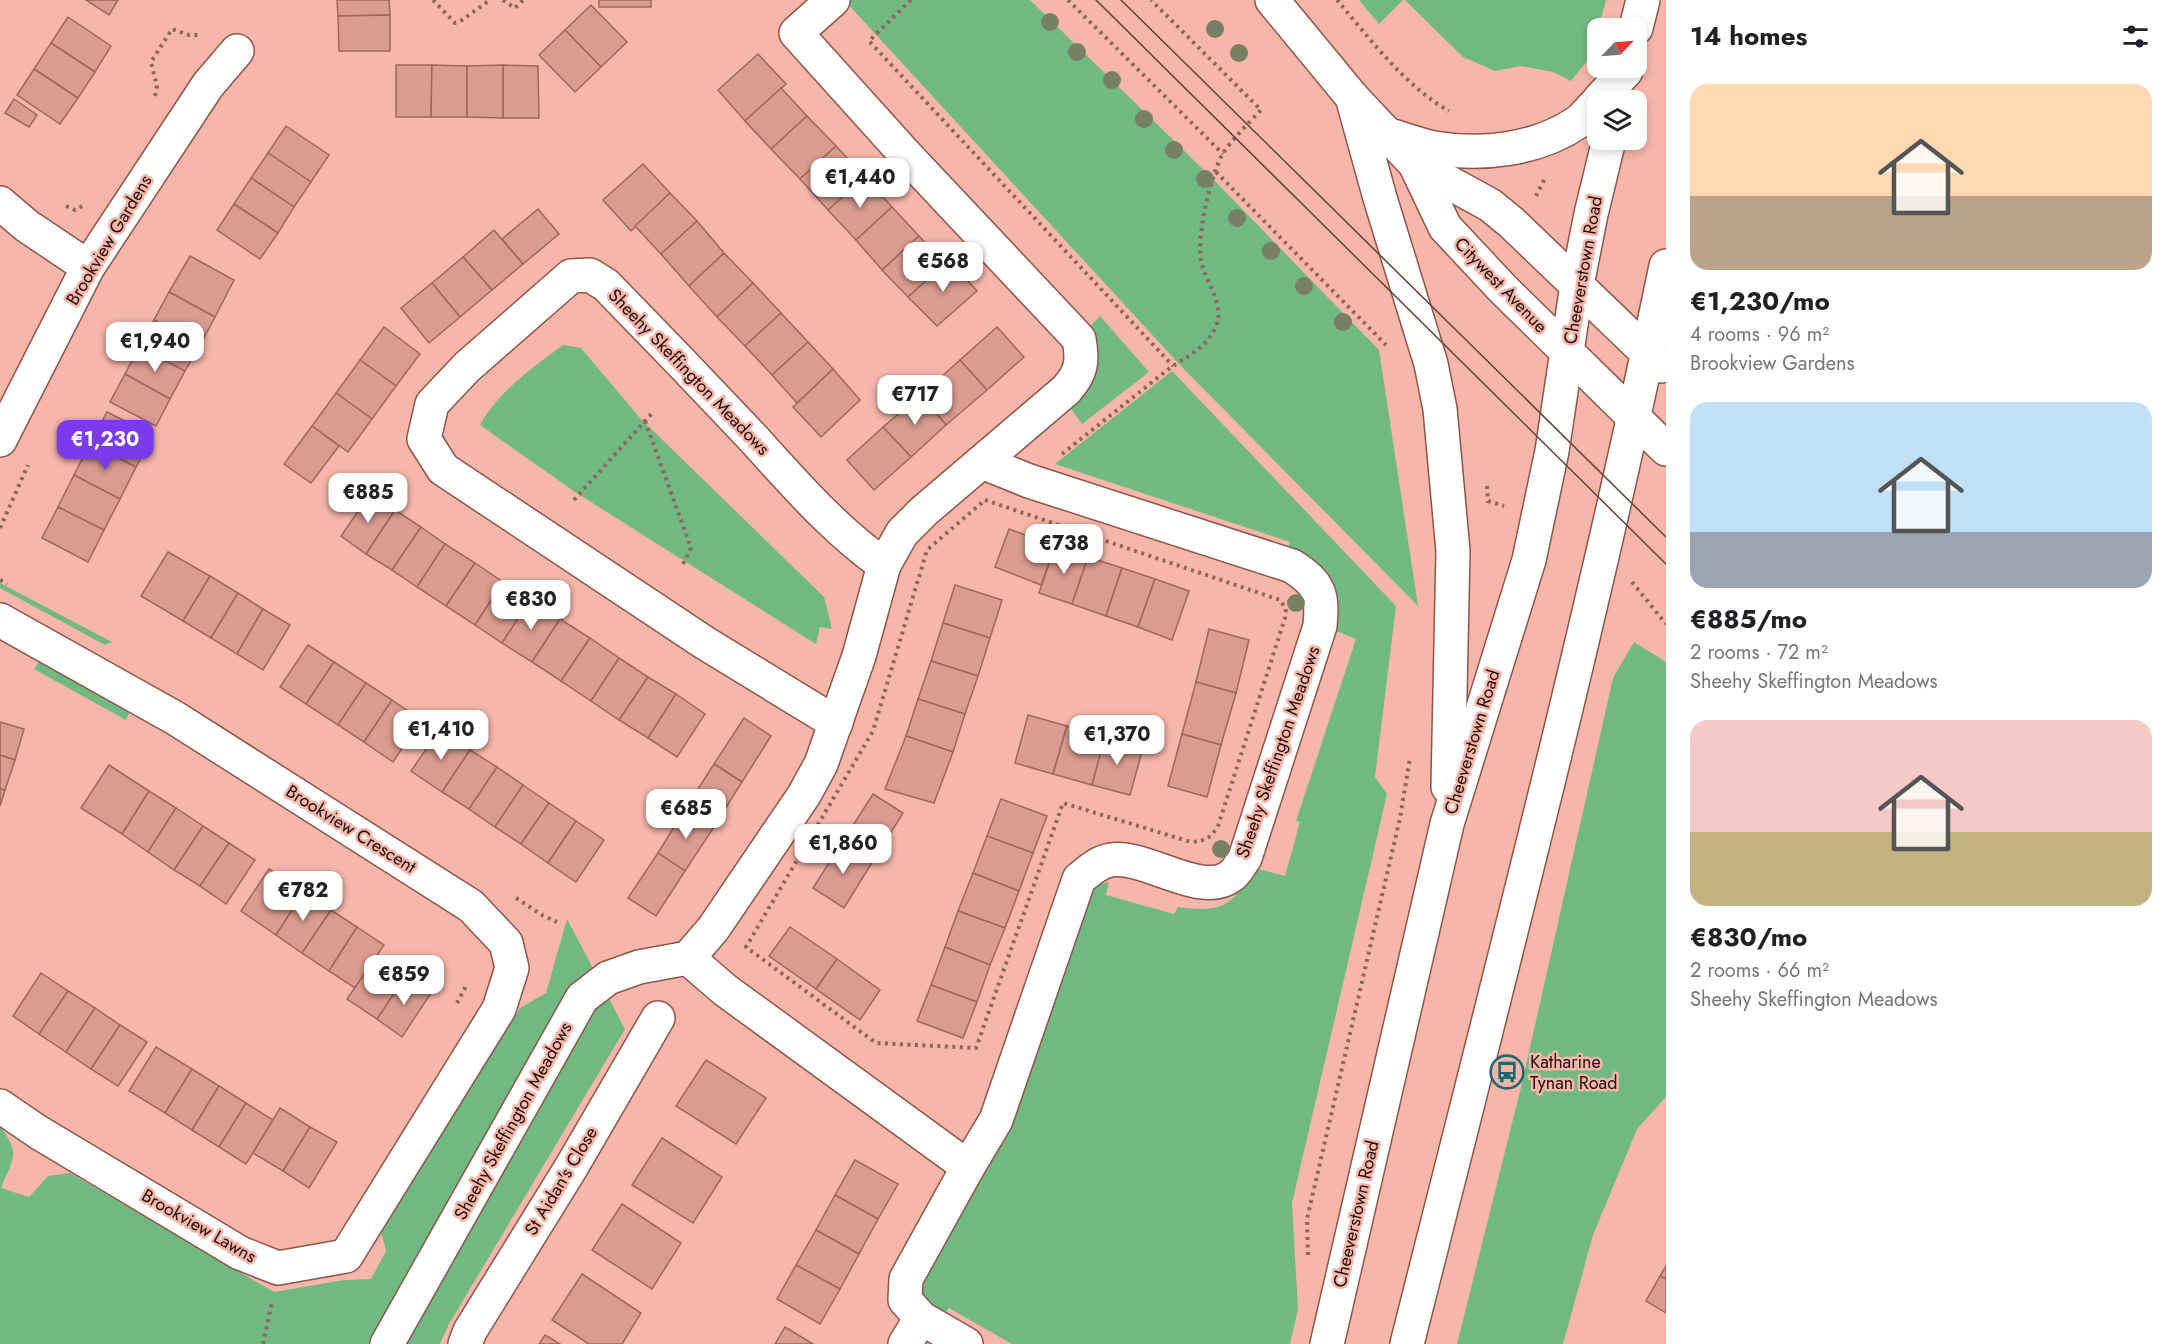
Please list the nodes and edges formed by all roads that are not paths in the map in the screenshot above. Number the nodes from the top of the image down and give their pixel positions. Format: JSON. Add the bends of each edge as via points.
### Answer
{"nodes":[{"id":1,"x":833,"y":0,"type":"edge"},
{"id":2,"x":1272,"y":0,"type":"edge"},
{"id":3,"x":1643,"y":0,"type":"edge"},
{"id":4,"x":1638,"y":18,"type":"edge"},
{"id":5,"x":237,"y":51,"type":"dead end"},
{"id":6,"x":1624,"y":80,"type":"edge"},
{"id":7,"x":1612,"y":90,"type":"edge"},
{"id":8,"x":1352,"y":98,"type":"junction"},
{"id":9,"x":1587,"y":113,"type":"edge"},
{"id":10,"x":1385,"y":133,"type":"junction"},
{"id":11,"x":1607,"y":150,"type":"edge"},
{"id":12,"x":1415,"y":164,"type":"junction"},
{"id":13,"x":0,"y":203,"type":"edge"},
{"id":14,"x":1666,"y":266,"type":"edge"},
{"id":15,"x":88,"y":267,"type":"junction"},
{"id":16,"x":1578,"y":285,"type":"junction"},
{"id":17,"x":1568,"y":352,"type":"junction"},
{"id":18,"x":1657,"y":363,"type":"edge"},
{"id":19,"x":1634,"y":417,"type":"junction"},
{"id":20,"x":0,"y":440,"type":"edge"},
{"id":21,"x":1666,"y":449,"type":"edge"},
{"id":22,"x":982,"y":462,"type":"junction"},
{"id":23,"x":884,"y":565,"type":"junction"},
{"id":24,"x":0,"y":620,"type":"edge"},
{"id":25,"x":836,"y":723,"type":"junction"},
{"id":26,"x":1447,"y":824,"type":"junction"},
{"id":27,"x":688,"y":958,"type":"junction"},
{"id":28,"x":658,"y":1018,"type":"dead end"},
{"id":29,"x":0,"y":1106,"type":"edge"},
{"id":30,"x":421,"y":1132,"type":"joint"},
{"id":31,"x":968,"y":1167,"type":"junction"},
{"id":32,"x":913,"y":1331,"type":"edge"},
{"id":33,"x":387,"y":1344,"type":"edge"},
{"id":34,"x":465,"y":1344,"type":"edge"},
{"id":35,"x":966,"y":1344,"type":"edge"},
{"id":36,"x":1327,"y":1344,"type":"edge"},
{"id":37,"x":1407,"y":1344,"type":"edge"}],
"edges":[{"from":1,"to":22,"type":"street","via":[[796,33],[1078,339],[1082,359],[1077,378]]},
{"from":2,"to":8,"type":"street","name":"Citywest Avenue"},
{"from":3,"to":4,"type":"street"},
{"from":5,"to":15,"type":"street","name":"Brookview Gardens","via":[[208,85]]},
{"from":6,"to":7,"type":"street"},
{"from":8,"to":10,"type":"street","name":"Citywest Avenue"},
{"from":8,"to":26,"type":"street","via":[[1431,364],[1440,409],[1453,551]]},
{"from":9,"to":10,"type":"street","via":[[1546,139],[1470,152],[1432,148]]},
{"from":10,"to":12,"type":"street","name":"Citywest Avenue"},
{"from":11,"to":16,"type":"street","name":"Cheeverstown Road"},
{"from":12,"to":16,"type":"street","name":"Citywest Avenue","via":[[1490,205]]},
{"from":12,"to":17,"type":"street","name":"Citywest Avenue","via":[[1445,226]]},
{"from":13,"to":15,"type":"street"},
{"from":14,"to":18,"type":"street"},
{"from":15,"to":20,"type":"street","name":"Brookview Gardens"},
{"from":16,"to":17,"type":"street","name":"Cheeverstown Road"},
{"from":16,"to":18,"type":"street"},
{"from":17,"to":19,"type":"street","name":"Citywest Avenue"},
{"from":17,"to":26,"type":"street","name":"Cheeverstown Road","via":[[1529,560]]},
{"from":18,"to":19,"type":"street"},
{"from":19,"to":21,"type":"street"},
{"from":19,"to":37,"type":"street","via":[[1532,850]]},
{"from":22,"to":23,"type":"street","via":[[902,533]]},
{"from":22,"to":31,"type":"street","name":"Sheehy Skeffington Meadows","via":[[1029,481],[1292,566],[1311,579],[1322,602],[1320,626],[1245,858],[1231,876],[1215,883],[1111,860],[1094,866],[1079,879],[996,1120]]},
{"from":23,"to":25,"type":"street"},
{"from":23,"to":25,"type":"street","name":"Sheehy Skeffington Meadows","via":[[855,543],[606,285],[590,275],[571,276],[467,367],[432,404],[424,439],[443,469],[705,643]]},
{"from":24,"to":30,"type":"street","name":"Brookview Crescent","via":[[253,766],[471,906],[505,941],[512,968],[499,1009]]},
{"from":25,"to":27,"type":"street","via":[[804,795],[713,929]]},
{"from":26,"to":36,"type":"street","name":"Cheeverstown Road"},
{"from":27,"to":31,"type":"street","via":[[725,990]]},
{"from":27,"to":33,"type":"street","name":"Sheehy Skeffington Meadows","via":[[639,967],[608,978],[582,998]]},
{"from":28,"to":34,"type":"street","name":"St Aidan's Close"},
{"from":29,"to":30,"type":"street","name":"Brookview Lawns","via":[[240,1253],[278,1268],[346,1256]]},
{"from":31,"to":32,"type":"street","name":"Sheehy Skeffington Meadows","via":[[906,1279],[905,1300]]},
{"from":32,"to":35,"type":"street","name":"Sheehy Skeffington Meadows"}]}
